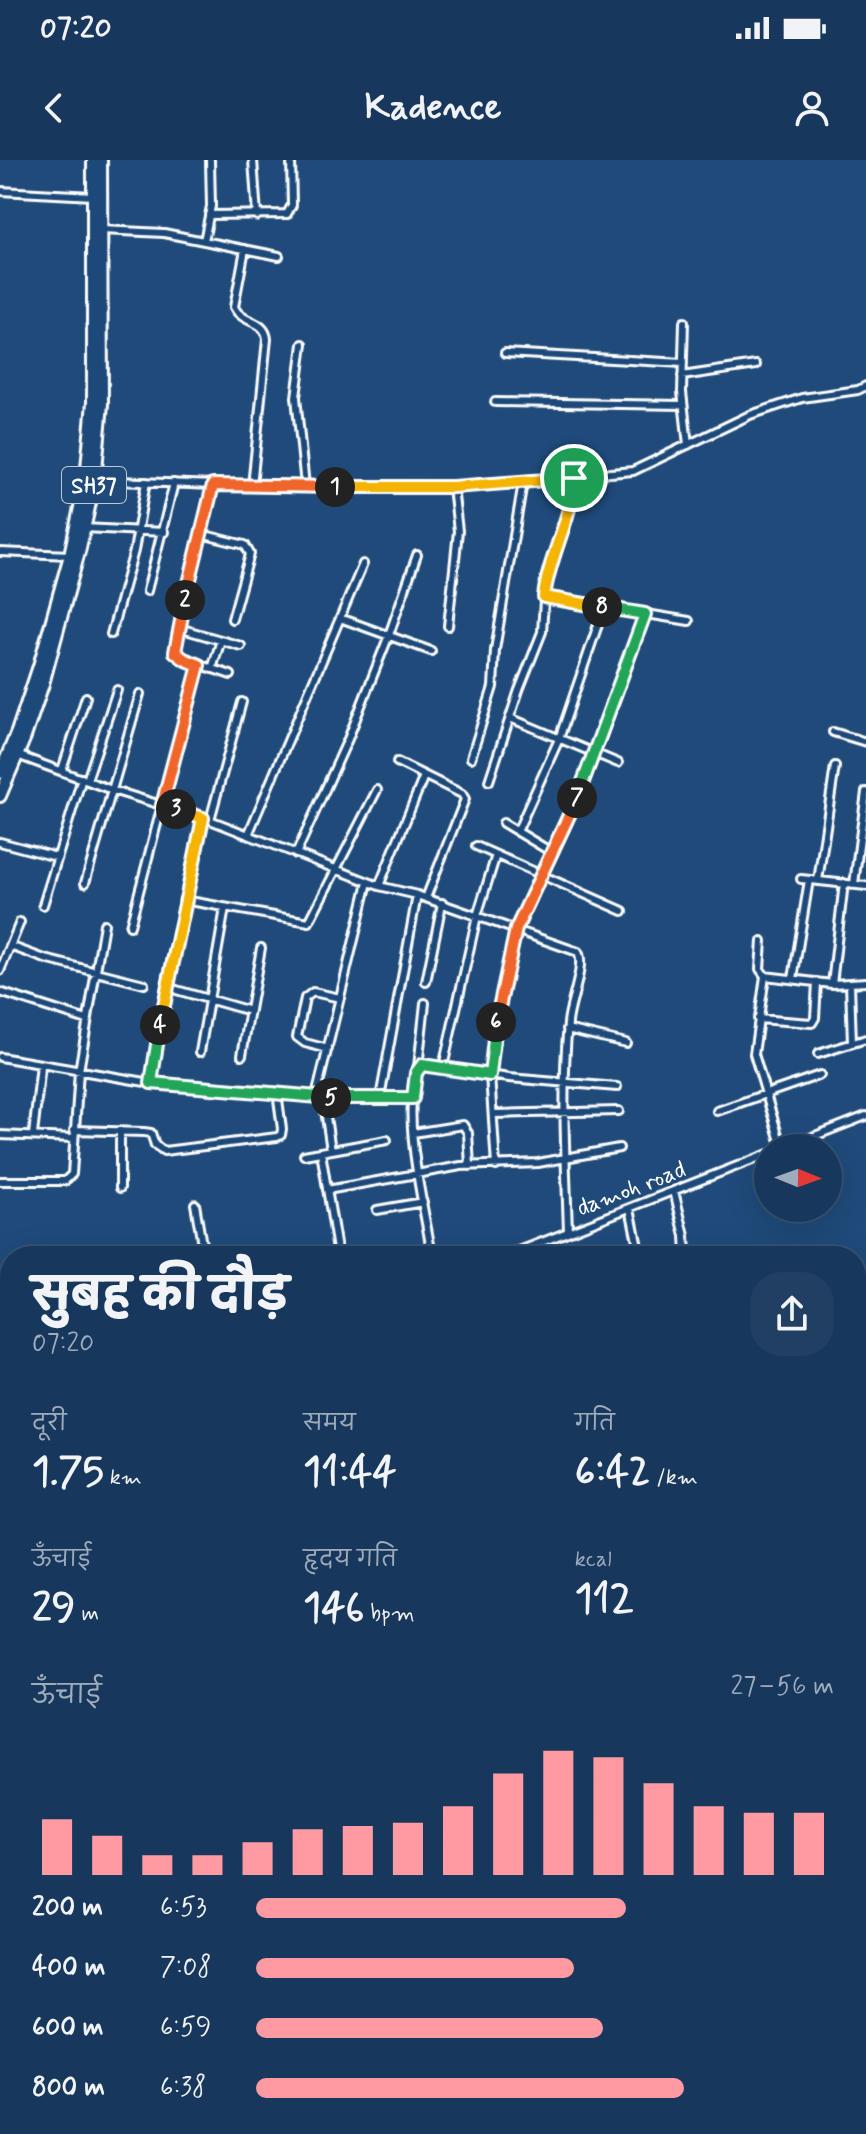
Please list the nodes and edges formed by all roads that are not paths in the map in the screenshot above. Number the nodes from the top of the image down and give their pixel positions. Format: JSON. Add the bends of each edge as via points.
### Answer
{"nodes":[{"id":1,"x":93,"y":160,"type":"edge"},
{"id":2,"x":101,"y":160,"type":"edge"},
{"id":3,"x":210,"y":160,"type":"edge"},
{"id":4,"x":253,"y":160,"type":"edge"},
{"id":5,"x":291,"y":160,"type":"edge"},
{"id":6,"x":0,"y":191,"type":"edge"},
{"id":7,"x":93,"y":196,"type":"junction"},
{"id":8,"x":209,"y":215,"type":"junction"},
{"id":9,"x":257,"y":216,"type":"junction"},
{"id":10,"x":101,"y":230,"type":"junction"},
{"id":11,"x":204,"y":241,"type":"junction"},
{"id":12,"x":245,"y":249,"type":"junction"},
{"id":13,"x":279,"y":256,"type":"dead end"},
{"id":14,"x":684,"y":322,"type":"dead end"},
{"id":15,"x":303,"y":344,"type":"dead end"},
{"id":16,"x":505,"y":353,"type":"dead end"},
{"id":17,"x":683,"y":363,"type":"junction"},
{"id":18,"x":756,"y":365,"type":"dead end"},
{"id":19,"x":682,"y":376,"type":"junction"},
{"id":20,"x":866,"y":386,"type":"edge"},
{"id":21,"x":495,"y":402,"type":"dead end"},
{"id":22,"x":683,"y":405,"type":"junction"},
{"id":23,"x":688,"y":445,"type":"junction"},
{"id":24,"x":574,"y":478,"type":"junction"},
{"id":25,"x":90,"y":480,"type":"junction"},
{"id":26,"x":146,"y":482,"type":"junction"},
{"id":27,"x":523,"y":482,"type":"junction"},
{"id":28,"x":174,"y":483,"type":"junction"},
{"id":29,"x":213,"y":485,"type":"junction"},
{"id":30,"x":252,"y":486,"type":"junction"},
{"id":31,"x":305,"y":486,"type":"junction"},
{"id":32,"x":453,"y":487,"type":"junction"},
{"id":33,"x":84,"y":528,"type":"junction"},
{"id":34,"x":138,"y":531,"type":"junction"},
{"id":35,"x":164,"y":532,"type":"junction"},
{"id":36,"x":201,"y":534,"type":"junction"},
{"id":37,"x":0,"y":552,"type":"edge"},
{"id":38,"x":70,"y":555,"type":"junction"},
{"id":39,"x":417,"y":555,"type":"dead end"},
{"id":40,"x":363,"y":564,"type":"dead end"},
{"id":41,"x":147,"y":591,"type":"dead end"},
{"id":42,"x":544,"y":597,"type":"junction"},
{"id":43,"x":604,"y":607,"type":"junction"},
{"id":44,"x":645,"y":614,"type":"junction"},
{"id":45,"x":340,"y":618,"type":"junction"},
{"id":46,"x":232,"y":619,"type":"dead end"},
{"id":47,"x":689,"y":621,"type":"dead end"},
{"id":48,"x":448,"y":626,"type":"dead end"},
{"id":49,"x":179,"y":628,"type":"junction"},
{"id":50,"x":111,"y":634,"type":"dead end"},
{"id":51,"x":389,"y":635,"type":"junction"},
{"id":52,"x":221,"y":640,"type":"junction"},
{"id":53,"x":241,"y":646,"type":"dead end"},
{"id":54,"x":431,"y":651,"type":"dead end"},
{"id":55,"x":199,"y":665,"type":"junction"},
{"id":56,"x":212,"y":669,"type":"junction"},
{"id":57,"x":231,"y":675,"type":"dead end"},
{"id":58,"x":117,"y":690,"type":"dead end"},
{"id":59,"x":140,"y":694,"type":"dead end"},
{"id":60,"x":86,"y":697,"type":"dead end"},
{"id":61,"x":242,"y":702,"type":"dead end"},
{"id":62,"x":510,"y":718,"type":"junction"},
{"id":63,"x":833,"y":732,"type":"dead end"},
{"id":64,"x":559,"y":739,"type":"junction"},
{"id":65,"x":866,"y":742,"type":"edge"},
{"id":66,"x":595,"y":754,"type":"junction"},
{"id":67,"x":17,"y":755,"type":"junction"},
{"id":68,"x":471,"y":758,"type":"dead end"},
{"id":69,"x":397,"y":762,"type":"dead end"},
{"id":70,"x":618,"y":763,"type":"dead end"},
{"id":71,"x":835,"y":766,"type":"dead end"},
{"id":72,"x":62,"y":770,"type":"junction"},
{"id":73,"x":0,"y":773,"type":"edge"},
{"id":74,"x":424,"y":776,"type":"junction"},
{"id":75,"x":84,"y":779,"type":"junction"},
{"id":76,"x":489,"y":781,"type":"dead end"},
{"id":77,"x":112,"y":790,"type":"junction"},
{"id":78,"x":377,"y":790,"type":"dead end"},
{"id":79,"x":866,"y":792,"type":"edge"},
{"id":80,"x":0,"y":796,"type":"edge"},
{"id":81,"x":162,"y":805,"type":"junction"},
{"id":82,"x":206,"y":819,"type":"junction"},
{"id":83,"x":503,"y":823,"type":"dead end"},
{"id":84,"x":517,"y":832,"type":"junction"},
{"id":85,"x":248,"y":835,"type":"junction"},
{"id":86,"x":0,"y":842,"type":"edge"},
{"id":87,"x":476,"y":846,"type":"dead end"},
{"id":88,"x":553,"y":853,"type":"junction"},
{"id":89,"x":296,"y":854,"type":"junction"},
{"id":90,"x":496,"y":855,"type":"junction"},
{"id":91,"x":56,"y":857,"type":"junction"},
{"id":92,"x":337,"y":870,"type":"junction"},
{"id":93,"x":542,"y":875,"type":"junction"},
{"id":94,"x":801,"y":879,"type":"dead end"},
{"id":95,"x":814,"y":880,"type":"junction"},
{"id":96,"x":368,"y":882,"type":"junction"},
{"id":97,"x":85,"y":883,"type":"dead end"},
{"id":98,"x":844,"y":883,"type":"junction"},
{"id":99,"x":854,"y":884,"type":"junction"},
{"id":100,"x":379,"y":886,"type":"junction"},
{"id":101,"x":866,"y":886,"type":"edge"},
{"id":102,"x":417,"y":895,"type":"junction"},
{"id":103,"x":426,"y":898,"type":"junction"},
{"id":104,"x":184,"y":900,"type":"junction"},
{"id":105,"x":442,"y":903,"type":"junction"},
{"id":106,"x":43,"y":905,"type":"dead end"},
{"id":107,"x":225,"y":908,"type":"junction"},
{"id":108,"x":623,"y":911,"type":"dead end"},
{"id":109,"x":477,"y":916,"type":"junction"},
{"id":110,"x":20,"y":922,"type":"dead end"},
{"id":111,"x":104,"y":924,"type":"dead end"},
{"id":112,"x":130,"y":926,"type":"dead end"},
{"id":113,"x":516,"y":929,"type":"junction"},
{"id":114,"x":762,"y":941,"type":"dead end"},
{"id":115,"x":10,"y":946,"type":"junction"},
{"id":116,"x":261,"y":948,"type":"dead end"},
{"id":117,"x":0,"y":971,"type":"edge"},
{"id":118,"x":96,"y":972,"type":"junction"},
{"id":119,"x":765,"y":976,"type":"junction"},
{"id":120,"x":793,"y":979,"type":"junction"},
{"id":121,"x":426,"y":982,"type":"dead end"},
{"id":122,"x":817,"y":982,"type":"junction"},
{"id":123,"x":866,"y":982,"type":"edge"},
{"id":124,"x":850,"y":983,"type":"junction"},
{"id":125,"x":144,"y":984,"type":"dead end"},
{"id":126,"x":832,"y":984,"type":"junction"},
{"id":127,"x":166,"y":987,"type":"junction"},
{"id":128,"x":0,"y":992,"type":"edge"},
{"id":129,"x":340,"y":998,"type":"junction"},
{"id":130,"x":208,"y":999,"type":"junction"},
{"id":131,"x":425,"y":1003,"type":"dead end"},
{"id":132,"x":250,"y":1011,"type":"junction"},
{"id":133,"x":758,"y":1019,"type":"junction"},
{"id":134,"x":87,"y":1020,"type":"junction"},
{"id":135,"x":567,"y":1029,"type":"junction"},
{"id":136,"x":866,"y":1039,"type":"edge"},
{"id":137,"x":626,"y":1043,"type":"dead end"},
{"id":138,"x":852,"y":1043,"type":"junction"},
{"id":139,"x":328,"y":1049,"type":"junction"},
{"id":140,"x":200,"y":1052,"type":"dead end"},
{"id":141,"x":818,"y":1054,"type":"dead end"},
{"id":142,"x":242,"y":1055,"type":"dead end"},
{"id":143,"x":0,"y":1057,"type":"edge"},
{"id":144,"x":41,"y":1065,"type":"junction"},
{"id":145,"x":443,"y":1067,"type":"junction"},
{"id":146,"x":418,"y":1068,"type":"junction"},
{"id":147,"x":79,"y":1071,"type":"junction"},
{"id":148,"x":490,"y":1075,"type":"junction"},
{"id":149,"x":820,"y":1075,"type":"dead end"},
{"id":150,"x":151,"y":1083,"type":"junction"},
{"id":151,"x":563,"y":1083,"type":"junction"},
{"id":152,"x":617,"y":1087,"type":"dead end"},
{"id":153,"x":277,"y":1092,"type":"junction"},
{"id":154,"x":766,"y":1095,"type":"junction"},
{"id":155,"x":319,"y":1096,"type":"junction"},
{"id":156,"x":380,"y":1098,"type":"junction"},
{"id":157,"x":413,"y":1098,"type":"junction"},
{"id":158,"x":619,"y":1111,"type":"dead end"},
{"id":159,"x":717,"y":1111,"type":"dead end"},
{"id":160,"x":564,"y":1112,"type":"junction"},
{"id":161,"x":493,"y":1114,"type":"junction"},
{"id":162,"x":866,"y":1116,"type":"edge"},
{"id":163,"x":120,"y":1131,"type":"junction"},
{"id":164,"x":413,"y":1133,"type":"junction"},
{"id":165,"x":74,"y":1134,"type":"junction"},
{"id":166,"x":779,"y":1134,"type":"edge"},
{"id":167,"x":819,"y":1134,"type":"edge"},
{"id":168,"x":0,"y":1135,"type":"edge"},
{"id":169,"x":33,"y":1135,"type":"junction"},
{"id":170,"x":387,"y":1140,"type":"dead end"},
{"id":171,"x":619,"y":1148,"type":"dead end"},
{"id":172,"x":331,"y":1150,"type":"junction"},
{"id":173,"x":321,"y":1152,"type":"junction"},
{"id":174,"x":304,"y":1155,"type":"dead end"},
{"id":175,"x":565,"y":1158,"type":"junction"},
{"id":176,"x":754,"y":1160,"type":"edge"},
{"id":177,"x":470,"y":1166,"type":"junction"},
{"id":178,"x":496,"y":1166,"type":"junction"},
{"id":179,"x":419,"y":1173,"type":"junction"},
{"id":180,"x":0,"y":1181,"type":"edge"},
{"id":181,"x":120,"y":1188,"type":"dead end"},
{"id":182,"x":327,"y":1190,"type":"junction"},
{"id":183,"x":674,"y":1191,"type":"junction"},
{"id":184,"x":423,"y":1202,"type":"junction"},
{"id":185,"x":195,"y":1204,"type":"dead end"},
{"id":186,"x":630,"y":1208,"type":"junction"},
{"id":187,"x":377,"y":1210,"type":"dead end"},
{"id":188,"x":568,"y":1232,"type":"junction"},
{"id":189,"x":202,"y":1246,"type":"edge"},
{"id":190,"x":336,"y":1246,"type":"edge"},
{"id":191,"x":430,"y":1246,"type":"edge"},
{"id":192,"x":532,"y":1246,"type":"edge"},
{"id":193,"x":638,"y":1246,"type":"edge"},
{"id":194,"x":686,"y":1246,"type":"edge"},
{"id":195,"x":690,"y":2134,"type":"edge"},
{"id":196,"x":743,"y":2134,"type":"edge"}],
"edges":[{"from":1,"to":7,"type":"main road","number":"SH37"},
{"from":2,"to":10,"type":"main road","number":"SH37"},
{"from":3,"to":8,"type":"street"},
{"from":4,"to":9,"type":"street"},
{"from":5,"to":9,"type":"street","via":[[290,211]]},
{"from":6,"to":7,"type":"street"},
{"from":7,"to":25,"type":"main road","number":"SH37"},
{"from":8,"to":9,"type":"street"},
{"from":8,"to":11,"type":"street"},
{"from":10,"to":11,"type":"street"},
{"from":10,"to":25,"type":"main road","number":"SH37","via":[[102,404]]},
{"from":11,"to":12,"type":"street"},
{"from":12,"to":13,"type":"street"},
{"from":12,"to":30,"type":"street","via":[[234,307],[240,316],[262,326],[267,339]]},
{"from":14,"to":17,"type":"street"},
{"from":15,"to":31,"type":"street","via":[[296,397]]},
{"from":16,"to":17,"type":"street"},
{"from":17,"to":19,"type":"street"},
{"from":18,"to":19,"type":"street"},
{"from":19,"to":22,"type":"street"},
{"from":20,"to":23,"type":"street","via":[[802,398]]},
{"from":21,"to":22,"type":"street"},
{"from":22,"to":23,"type":"street"},
{"from":23,"to":24,"type":"street","via":[[633,471]]},
{"from":24,"to":27,"type":"street"},
{"from":24,"to":42,"type":"street","via":[[572,504]]},
{"from":25,"to":26,"type":"street"},
{"from":25,"to":33,"type":"main road","number":"SH37"},
{"from":25,"to":38,"type":"main road","number":"SH37"},
{"from":26,"to":28,"type":"street"},
{"from":26,"to":34,"type":"street"},
{"from":27,"to":32,"type":"street"},
{"from":27,"to":68,"type":"street","via":[[493,687]]},
{"from":28,"to":29,"type":"street"},
{"from":28,"to":35,"type":"street"},
{"from":29,"to":30,"type":"street"},
{"from":29,"to":36,"type":"street"},
{"from":30,"to":31,"type":"street"},
{"from":31,"to":32,"type":"street"},
{"from":32,"to":48,"type":"street","via":[[458,531]]},
{"from":33,"to":34,"type":"street"},
{"from":33,"to":67,"type":"main road","number":"SH37","via":[[46,672]]},
{"from":34,"to":35,"type":"street"},
{"from":34,"to":50,"type":"street"},
{"from":35,"to":41,"type":"street"},
{"from":36,"to":46,"type":"street","via":[[249,548]]},
{"from":36,"to":49,"type":"street"},
{"from":37,"to":38,"type":"street"},
{"from":38,"to":73,"type":"main road","number":"SH37","via":[[25,712]]},
{"from":39,"to":51,"type":"street"},
{"from":40,"to":45,"type":"street"},
{"from":42,"to":43,"type":"street"},
{"from":42,"to":62,"type":"street","via":[[542,632]]},
{"from":43,"to":44,"type":"street"},
{"from":43,"to":64,"type":"street"},
{"from":44,"to":47,"type":"street"},
{"from":44,"to":66,"type":"street"},
{"from":45,"to":51,"type":"street"},
{"from":45,"to":85,"type":"street"},
{"from":49,"to":52,"type":"street"},
{"from":49,"to":55,"type":"street","via":[[175,652]]},
{"from":51,"to":54,"type":"street"},
{"from":51,"to":89,"type":"street"},
{"from":52,"to":53,"type":"street"},
{"from":52,"to":56,"type":"street"},
{"from":55,"to":56,"type":"street"},
{"from":55,"to":81,"type":"street"},
{"from":56,"to":57,"type":"street"},
{"from":58,"to":75,"type":"street"},
{"from":59,"to":77,"type":"street"},
{"from":60,"to":72,"type":"street"},
{"from":61,"to":82,"type":"street"},
{"from":62,"to":64,"type":"street"},
{"from":62,"to":76,"type":"street"},
{"from":63,"to":65,"type":"street"},
{"from":64,"to":66,"type":"street"},
{"from":64,"to":84,"type":"street"},
{"from":66,"to":70,"type":"street"},
{"from":66,"to":88,"type":"street"},
{"from":67,"to":72,"type":"street"},
{"from":67,"to":80,"type":"main road","number":"SH37"},
{"from":69,"to":74,"type":"street"},
{"from":71,"to":95,"type":"street"},
{"from":72,"to":75,"type":"street"},
{"from":74,"to":100,"type":"street"},
{"from":74,"to":103,"type":"street","via":[[465,799]]},
{"from":75,"to":77,"type":"street"},
{"from":75,"to":91,"type":"street"},
{"from":77,"to":81,"type":"street"},
{"from":77,"to":97,"type":"street"},
{"from":78,"to":92,"type":"street"},
{"from":79,"to":99,"type":"street"},
{"from":81,"to":82,"type":"street"},
{"from":81,"to":112,"type":"street"},
{"from":82,"to":85,"type":"street"},
{"from":82,"to":104,"type":"street"},
{"from":83,"to":84,"type":"street"},
{"from":84,"to":88,"type":"street"},
{"from":85,"to":89,"type":"street"},
{"from":86,"to":91,"type":"street"},
{"from":87,"to":90,"type":"street"},
{"from":88,"to":93,"type":"street"},
{"from":89,"to":92,"type":"street"},
{"from":90,"to":93,"type":"street"},
{"from":90,"to":109,"type":"street"},
{"from":91,"to":106,"type":"street"},
{"from":92,"to":96,"type":"street"},
{"from":92,"to":107,"type":"street","via":[[309,922]]},
{"from":93,"to":108,"type":"street"},
{"from":93,"to":113,"type":"street"},
{"from":94,"to":95,"type":"street"},
{"from":95,"to":98,"type":"street"},
{"from":95,"to":120,"type":"street"},
{"from":96,"to":100,"type":"street"},
{"from":96,"to":129,"type":"street"},
{"from":98,"to":99,"type":"street"},
{"from":98,"to":126,"type":"street"},
{"from":99,"to":101,"type":"street"},
{"from":100,"to":102,"type":"street"},
{"from":102,"to":103,"type":"street"},
{"from":102,"to":156,"type":"street"},
{"from":103,"to":105,"type":"street"},
{"from":104,"to":107,"type":"street"},
{"from":104,"to":127,"type":"street"},
{"from":105,"to":109,"type":"street"},
{"from":105,"to":121,"type":"street"},
{"from":107,"to":130,"type":"street"},
{"from":109,"to":113,"type":"street"},
{"from":109,"to":145,"type":"street"},
{"from":110,"to":115,"type":"street"},
{"from":111,"to":118,"type":"street"},
{"from":113,"to":135,"type":"street","via":[[581,955]]},
{"from":113,"to":148,"type":"street"},
{"from":114,"to":119,"type":"street","via":[[760,969]]},
{"from":115,"to":117,"type":"street"},
{"from":115,"to":118,"type":"street"},
{"from":116,"to":132,"type":"street"},
{"from":118,"to":125,"type":"street"},
{"from":118,"to":134,"type":"street"},
{"from":119,"to":120,"type":"street"},
{"from":119,"to":133,"type":"street"},
{"from":120,"to":122,"type":"street"},
{"from":122,"to":126,"type":"street"},
{"from":122,"to":133,"type":"street","via":[[812,1023]]},
{"from":123,"to":124,"type":"street"},
{"from":124,"to":126,"type":"street"},
{"from":124,"to":138,"type":"street"},
{"from":127,"to":130,"type":"street"},
{"from":127,"to":150,"type":"street"},
{"from":128,"to":134,"type":"street"},
{"from":129,"to":139,"type":"street"},
{"from":129,"to":139,"type":"street","via":[[313,992],[305,998],[297,1037]]},
{"from":130,"to":132,"type":"street"},
{"from":130,"to":140,"type":"street"},
{"from":131,"to":146,"type":"street"},
{"from":132,"to":142,"type":"street"},
{"from":133,"to":154,"type":"street","via":[[754,1054]]},
{"from":134,"to":147,"type":"street"},
{"from":135,"to":137,"type":"street"},
{"from":135,"to":151,"type":"street"},
{"from":136,"to":138,"type":"street"},
{"from":138,"to":141,"type":"street"},
{"from":139,"to":155,"type":"street"},
{"from":143,"to":144,"type":"street"},
{"from":144,"to":147,"type":"street"},
{"from":144,"to":169,"type":"street"},
{"from":145,"to":146,"type":"street"},
{"from":145,"to":148,"type":"street"},
{"from":146,"to":157,"type":"street"},
{"from":147,"to":150,"type":"street"},
{"from":147,"to":165,"type":"street"},
{"from":148,"to":151,"type":"street"},
{"from":148,"to":161,"type":"street"},
{"from":149,"to":154,"type":"street"},
{"from":150,"to":153,"type":"street"},
{"from":151,"to":152,"type":"street"},
{"from":151,"to":160,"type":"street"},
{"from":153,"to":155,"type":"street"},
{"from":153,"to":163,"type":"street","via":[[282,1129],[277,1137],[164,1151],[151,1133]]},
{"from":154,"to":159,"type":"street"},
{"from":154,"to":166,"type":"street"},
{"from":155,"to":156,"type":"street"},
{"from":155,"to":172,"type":"street"},
{"from":156,"to":157,"type":"street"},
{"from":157,"to":164,"type":"street"},
{"from":158,"to":160,"type":"street"},
{"from":160,"to":161,"type":"street"},
{"from":160,"to":175,"type":"street"},
{"from":161,"to":178,"type":"street"},
{"from":162,"to":167,"type":"street"},
{"from":163,"to":165,"type":"street"},
{"from":163,"to":181,"type":"street"},
{"from":164,"to":177,"type":"street","via":[[463,1125]]},
{"from":164,"to":179,"type":"street"},
{"from":165,"to":169,"type":"street"},
{"from":165,"to":180,"type":"street","via":[[72,1174],[65,1181]]},
{"from":168,"to":169,"type":"street"},
{"from":170,"to":172,"type":"street"},
{"from":171,"to":175,"type":"street"},
{"from":172,"to":173,"type":"street"},
{"from":173,"to":174,"type":"street"},
{"from":173,"to":182,"type":"street"},
{"from":175,"to":178,"type":"street"},
{"from":175,"to":188,"type":"street"},
{"from":176,"to":183,"type":"street","name":"damoh road"},
{"from":177,"to":178,"type":"street"},
{"from":177,"to":179,"type":"street"},
{"from":179,"to":182,"type":"street"},
{"from":179,"to":184,"type":"street"},
{"from":182,"to":190,"type":"street"},
{"from":183,"to":186,"type":"street","name":"damoh road"},
{"from":183,"to":194,"type":"street"},
{"from":184,"to":187,"type":"street"},
{"from":184,"to":191,"type":"street"},
{"from":185,"to":189,"type":"street"},
{"from":186,"to":188,"type":"street","name":"damoh road"},
{"from":186,"to":193,"type":"street"},
{"from":188,"to":192,"type":"street","name":"damoh road"},
{"from":195,"to":196,"type":"street"}]}
